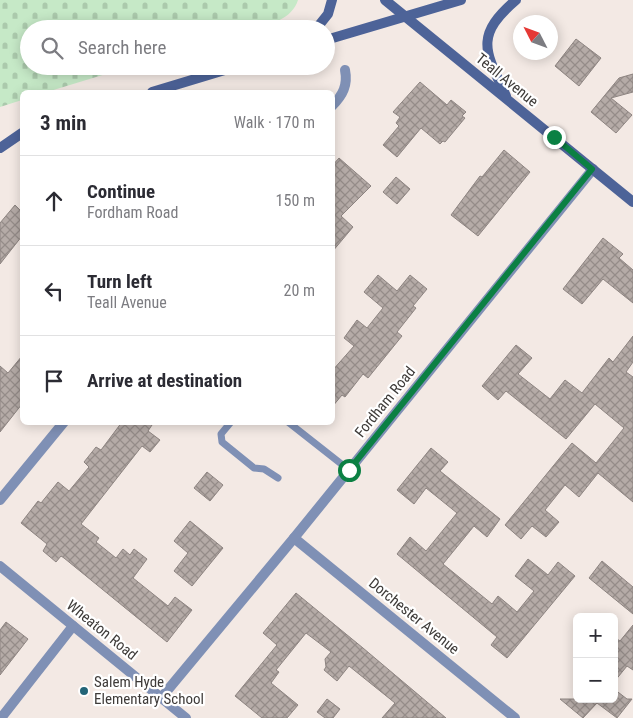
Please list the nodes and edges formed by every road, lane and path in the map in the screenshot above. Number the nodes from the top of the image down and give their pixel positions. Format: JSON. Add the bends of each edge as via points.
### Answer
{"nodes":[{"id":1,"x":332,"y":0,"type":"edge"},
{"id":2,"x":385,"y":0,"type":"edge"},
{"id":3,"x":461,"y":0,"type":"edge"},
{"id":4,"x":516,"y":0,"type":"edge"},
{"id":5,"x":405,"y":17,"type":"junction"},
{"id":6,"x":323,"y":20,"type":"edge"},
{"id":7,"x":335,"y":37,"type":"edge"},
{"id":8,"x":345,"y":70,"type":"dead end"},
{"id":9,"x":208,"y":75,"type":"edge"},
{"id":10,"x":159,"y":90,"type":"edge"},
{"id":11,"x":508,"y":99,"type":"junction"},
{"id":12,"x":335,"y":102,"type":"edge"},
{"id":13,"x":20,"y":134,"type":"edge"},
{"id":14,"x":0,"y":148,"type":"edge"},
{"id":15,"x":592,"y":169,"type":"junction"},
{"id":16,"x":633,"y":202,"type":"edge"},
{"id":17,"x":62,"y":425,"type":"edge"},
{"id":18,"x":229,"y":425,"type":"edge"},
{"id":19,"x":292,"y":425,"type":"edge"},
{"id":20,"x":349,"y":470,"type":"junction"},
{"id":21,"x":278,"y":478,"type":"dead end"},
{"id":22,"x":0,"y":500,"type":"edge"},
{"id":23,"x":294,"y":538,"type":"junction"},
{"id":24,"x":0,"y":566,"type":"edge"},
{"id":25,"x":73,"y":626,"type":"junction"},
{"id":26,"x":161,"y":698,"type":"junction"},
{"id":27,"x":1,"y":718,"type":"edge"},
{"id":28,"x":186,"y":718,"type":"edge"},
{"id":29,"x":515,"y":718,"type":"edge"}],
"edges":[{"from":1,"to":6,"type":"street"},
{"from":2,"to":5,"type":"street","name":"Teall Avenue"},
{"from":3,"to":5,"type":"street"},
{"from":4,"to":11,"type":"street","via":[[488,31],[486,43],[492,66]]},
{"from":5,"to":7,"type":"street"},
{"from":5,"to":11,"type":"street","name":"Teall Avenue"},
{"from":8,"to":12,"type":"street","via":[[345,88]]},
{"from":9,"to":10,"type":"street"},
{"from":11,"to":15,"type":"street","name":"Teall Avenue"},
{"from":13,"to":14,"type":"street"},
{"from":15,"to":16,"type":"street","name":"Teall Avenue"},
{"from":15,"to":20,"type":"street","name":"Fordham Road"},
{"from":17,"to":22,"type":"street"},
{"from":18,"to":21,"type":"lane","via":[[222,434],[222,442],[254,468],[264,469]]},
{"from":19,"to":20,"type":"lane"},
{"from":20,"to":23,"type":"street","name":"Fordham Road"},
{"from":23,"to":26,"type":"street","name":"Fordham Road"},
{"from":23,"to":29,"type":"street","name":"Dorchester Avenue"},
{"from":24,"to":25,"type":"street","name":"Wheaton Road"},
{"from":25,"to":26,"type":"street","name":"Wheaton Road"},
{"from":25,"to":27,"type":"street"},
{"from":26,"to":28,"type":"street","name":"Wheaton Road"}]}
